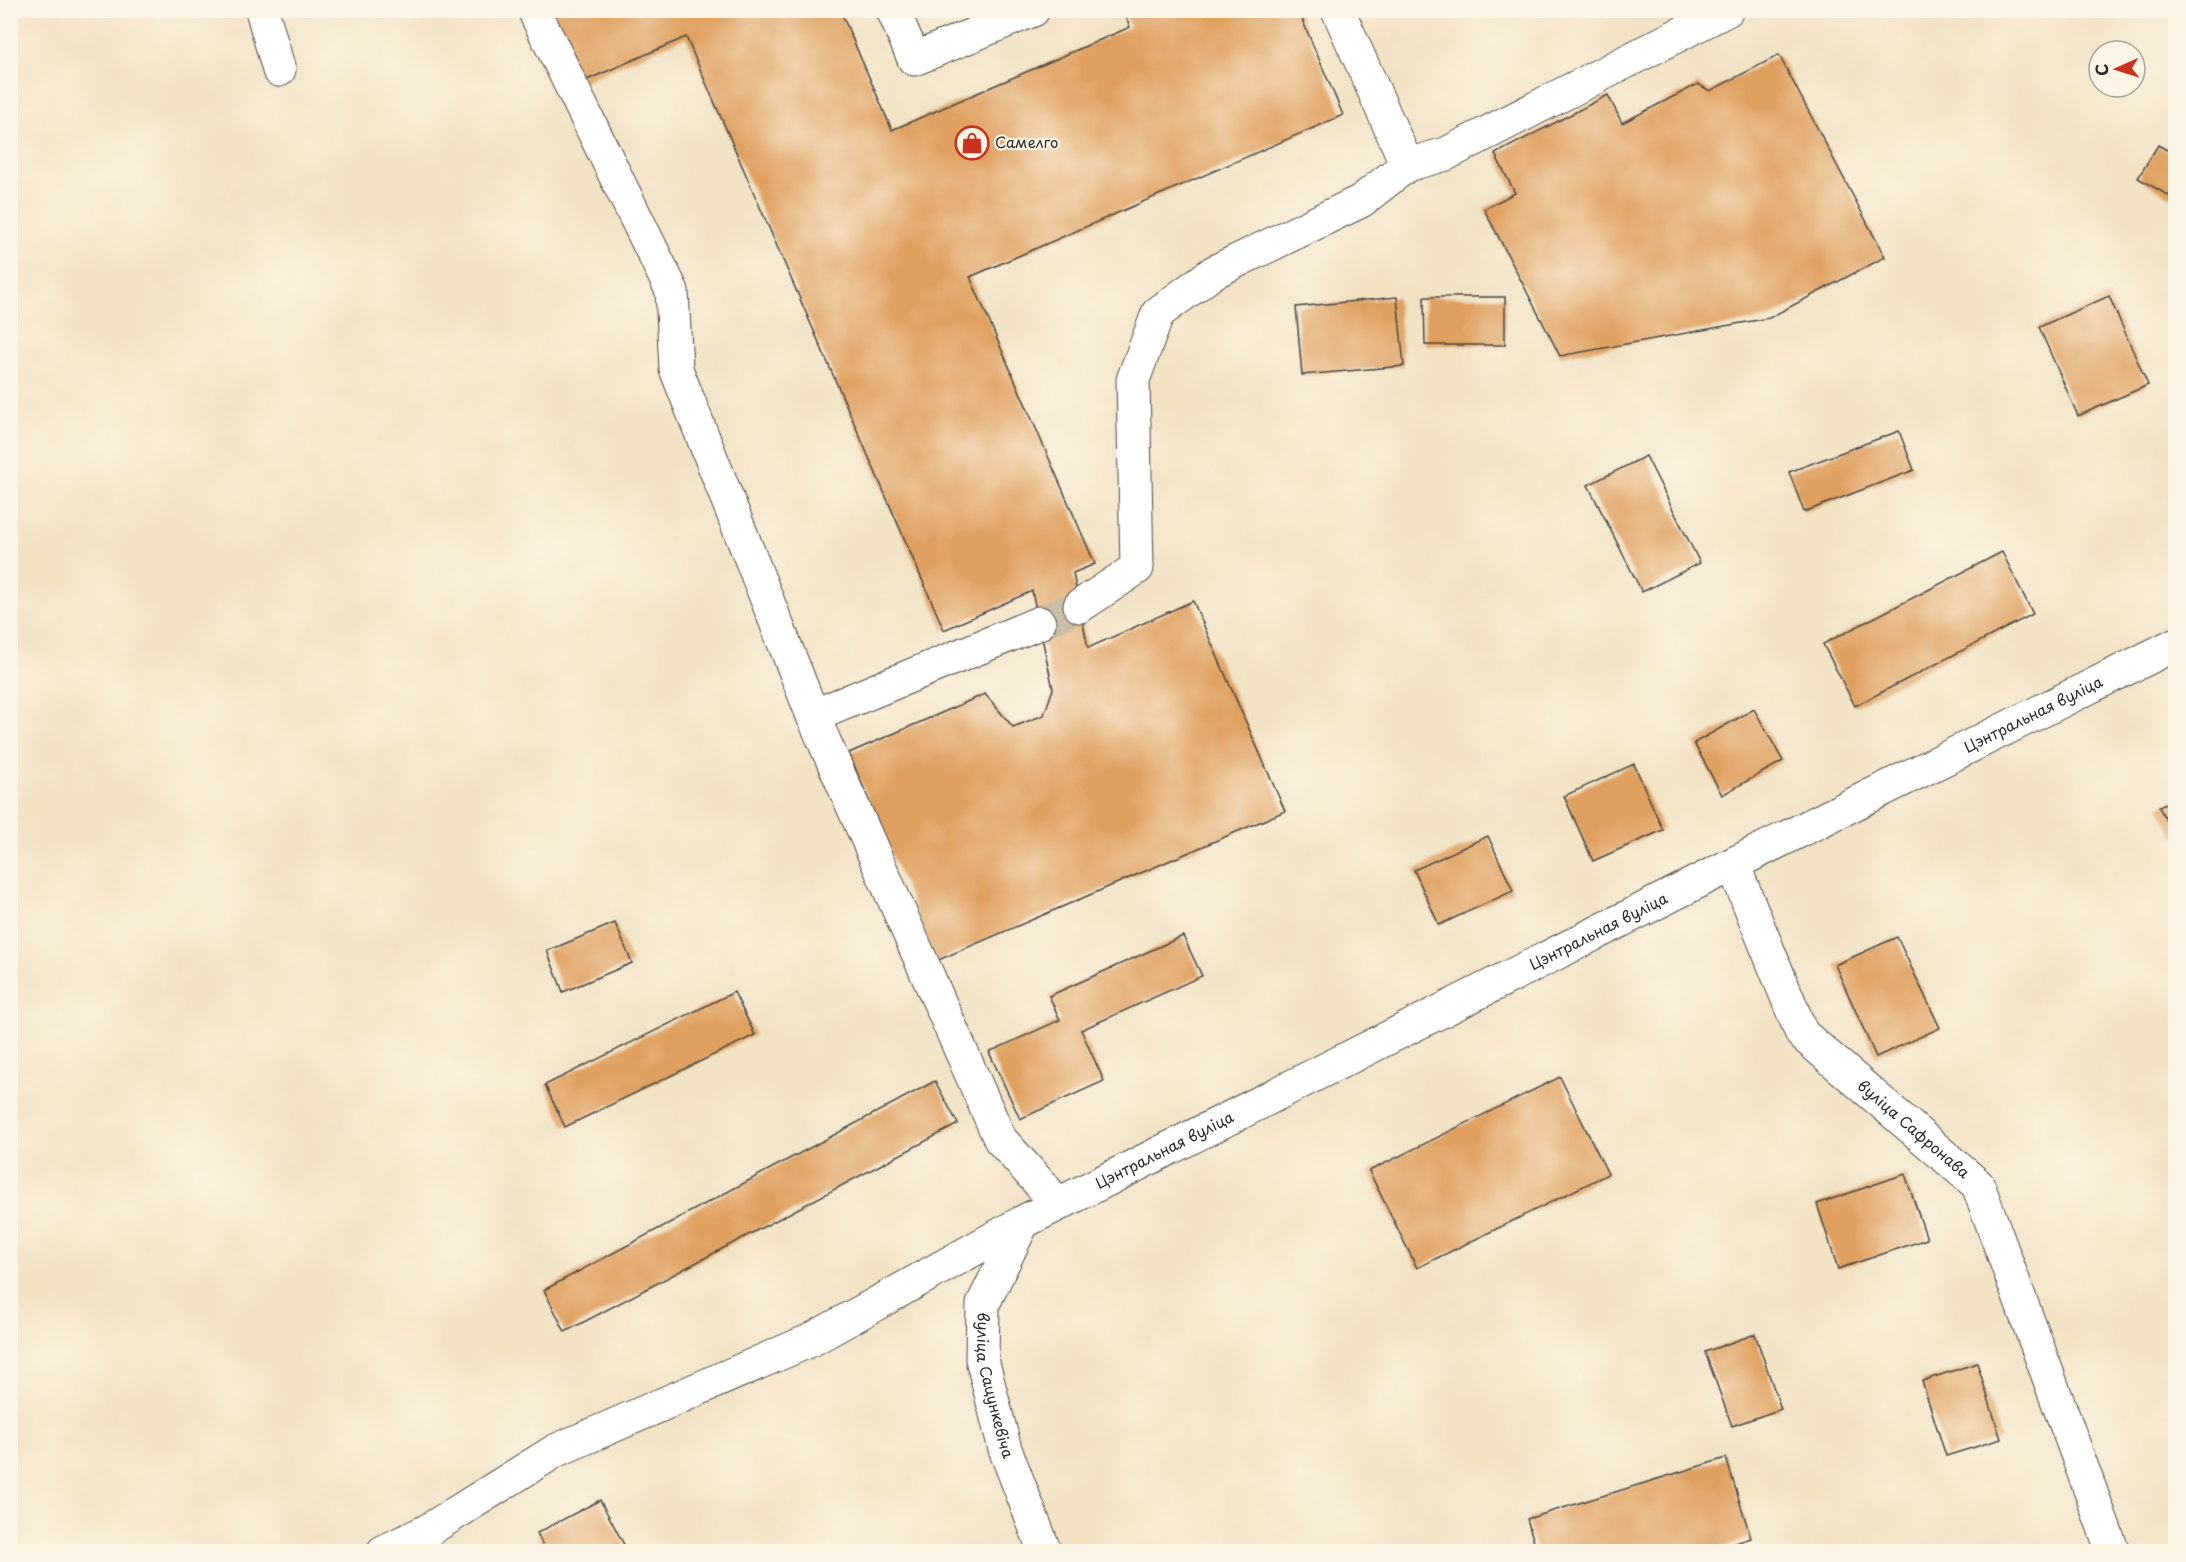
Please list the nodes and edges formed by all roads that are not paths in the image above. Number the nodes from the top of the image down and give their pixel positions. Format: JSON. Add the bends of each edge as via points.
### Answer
{"nodes":[{"id":1,"x":262,"y":10,"type":"edge"},
{"id":2,"x":534,"y":10,"type":"edge"},
{"id":3,"x":893,"y":10,"type":"edge"},
{"id":4,"x":1033,"y":10,"type":"edge"},
{"id":5,"x":1338,"y":10,"type":"edge"},
{"id":6,"x":1727,"y":10,"type":"edge"},
{"id":7,"x":279,"y":70,"type":"dead end"},
{"id":8,"x":1407,"y":165,"type":"junction"},
{"id":9,"x":1080,"y":606,"type":"tunnel mouth"},
{"id":10,"x":1039,"y":623,"type":"tunnel mouth"},
{"id":11,"x":2175,"y":644,"type":"edge"},
{"id":12,"x":813,"y":716,"type":"junction"},
{"id":13,"x":1733,"y":864,"type":"junction"},
{"id":14,"x":1058,"y":1204,"type":"junction"},
{"id":15,"x":1023,"y":1222,"type":"junction"},
{"id":16,"x":429,"y":1541,"type":"edge"},
{"id":17,"x":383,"y":1551,"type":"edge"},
{"id":18,"x":1045,"y":1551,"type":"edge"},
{"id":19,"x":2113,"y":1551,"type":"edge"}],
"edges":[{"from":1,"to":7,"type":"street"},
{"from":2,"to":12,"type":"street","via":[[672,291],[676,369]]},
{"from":3,"to":4,"type":"street","via":[[914,59]]},
{"from":5,"to":8,"type":"street"},
{"from":6,"to":8,"type":"street","via":[[1446,153]]},
{"from":8,"to":9,"type":"street","via":[[1362,201],[1214,272],[1158,313],[1133,380],[1137,568]]},
{"from":10,"to":12,"type":"street"},
{"from":11,"to":13,"type":"street","name":"Цэнтральная вуліца"},
{"from":12,"to":14,"type":"street","via":[[1000,1139]]},
{"from":13,"to":14,"type":"street","name":"Цэнтральная вуліца"},
{"from":13,"to":19,"type":"street","name":"вуліца Сафронава","via":[[1802,1035],[1978,1185]]},
{"from":14,"to":15,"type":"street","name":"Цэнтральная вуліца"},
{"from":15,"to":16,"type":"street","name":"Цэнтральная вуліца","via":[[811,1340],[555,1451]]},
{"from":15,"to":18,"type":"street","name":"вуліца Сацункевіча","via":[[983,1304],[982,1359],[1005,1449]]},
{"from":16,"to":17,"type":"street","name":"Цэнтральная вуліца"}]}
